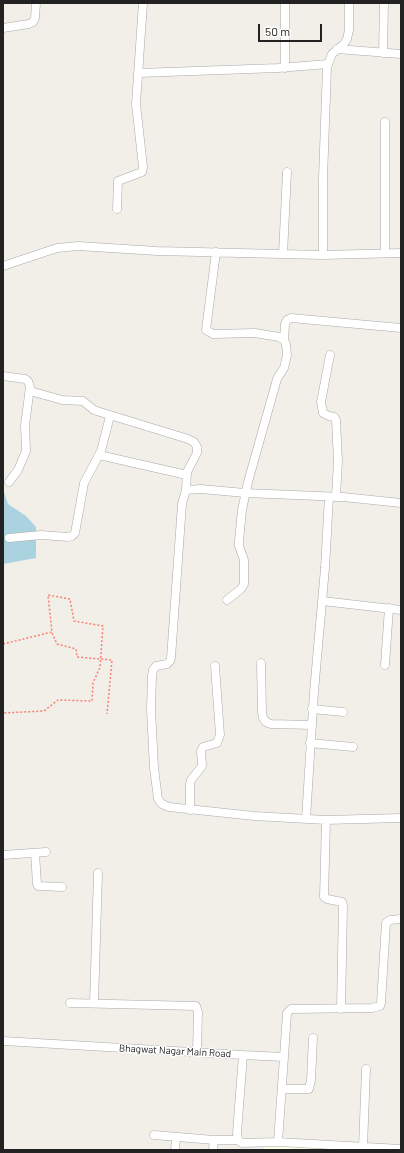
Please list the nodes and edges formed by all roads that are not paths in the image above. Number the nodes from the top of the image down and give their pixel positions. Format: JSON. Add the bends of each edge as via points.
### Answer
{"nodes":[{"id":1,"x":36,"y":3,"type":"edge"},
{"id":2,"x":143,"y":3,"type":"edge"},
{"id":3,"x":285,"y":3,"type":"edge"},
{"id":4,"x":349,"y":3,"type":"edge"},
{"id":5,"x":384,"y":3,"type":"edge"},
{"id":6,"x":3,"y":28,"type":"edge"},
{"id":7,"x":337,"y":49,"type":"junction"},
{"id":8,"x":383,"y":52,"type":"junction"},
{"id":9,"x":401,"y":54,"type":"edge"},
{"id":10,"x":328,"y":64,"type":"junction"},
{"id":11,"x":285,"y":68,"type":"junction"},
{"id":12,"x":139,"y":74,"type":"junction"},
{"id":13,"x":385,"y":122,"type":"dead end"},
{"id":14,"x":287,"y":172,"type":"dead end"},
{"id":15,"x":117,"y":209,"type":"dead end"},
{"id":16,"x":216,"y":252,"type":"junction"},
{"id":17,"x":385,"y":253,"type":"junction"},
{"id":18,"x":401,"y":253,"type":"edge"},
{"id":19,"x":283,"y":254,"type":"junction"},
{"id":20,"x":323,"y":255,"type":"junction"},
{"id":21,"x":3,"y":266,"type":"edge"},
{"id":22,"x":401,"y":328,"type":"edge"},
{"id":23,"x":284,"y":340,"type":"junction"},
{"id":24,"x":330,"y":355,"type":"dead end"},
{"id":25,"x":3,"y":376,"type":"edge"},
{"id":26,"x":30,"y":391,"type":"junction"},
{"id":27,"x":110,"y":416,"type":"junction"},
{"id":28,"x":99,"y":455,"type":"junction"},
{"id":29,"x":186,"y":475,"type":"junction"},
{"id":30,"x":9,"y":482,"type":"dead end"},
{"id":31,"x":186,"y":490,"type":"junction"},
{"id":32,"x":245,"y":493,"type":"junction"},
{"id":33,"x":332,"y":497,"type":"junction"},
{"id":34,"x":401,"y":503,"type":"edge"},
{"id":35,"x":9,"y":538,"type":"dead end"},
{"id":36,"x":227,"y":600,"type":"dead end"},
{"id":37,"x":322,"y":602,"type":"junction"},
{"id":38,"x":389,"y":608,"type":"junction"},
{"id":39,"x":401,"y":610,"type":"edge"},
{"id":40,"x":261,"y":663,"type":"dead end"},
{"id":41,"x":385,"y":665,"type":"dead end"},
{"id":42,"x":215,"y":666,"type":"dead end"},
{"id":43,"x":312,"y":709,"type":"junction"},
{"id":44,"x":343,"y":712,"type":"dead end"},
{"id":45,"x":312,"y":725,"type":"junction"},
{"id":46,"x":310,"y":743,"type":"junction"},
{"id":47,"x":353,"y":747,"type":"dead end"},
{"id":48,"x":190,"y":810,"type":"junction"},
{"id":49,"x":401,"y":818,"type":"edge"},
{"id":50,"x":306,"y":819,"type":"junction"},
{"id":51,"x":326,"y":820,"type":"junction"},
{"id":52,"x":46,"y":852,"type":"dead end"},
{"id":53,"x":35,"y":853,"type":"junction"},
{"id":54,"x":3,"y":855,"type":"edge"},
{"id":55,"x":98,"y":873,"type":"dead end"},
{"id":56,"x":62,"y":887,"type":"dead end"},
{"id":57,"x":401,"y":919,"type":"edge"},
{"id":58,"x":70,"y":1003,"type":"dead end"},
{"id":59,"x":94,"y":1003,"type":"junction"},
{"id":60,"x":341,"y":1009,"type":"junction"},
{"id":61,"x":313,"y":1038,"type":"dead end"},
{"id":62,"x":3,"y":1041,"type":"edge"},
{"id":63,"x":197,"y":1052,"type":"junction"},
{"id":64,"x":243,"y":1055,"type":"junction"},
{"id":65,"x":284,"y":1057,"type":"junction"},
{"id":66,"x":366,"y":1068,"type":"dead end"},
{"id":67,"x":282,"y":1089,"type":"junction"},
{"id":68,"x":154,"y":1135,"type":"dead end"},
{"id":69,"x":176,"y":1138,"type":"junction"},
{"id":70,"x":214,"y":1140,"type":"junction"},
{"id":71,"x":278,"y":1142,"type":"junction"},
{"id":72,"x":243,"y":1144,"type":"edge"},
{"id":73,"x":264,"y":1146,"type":"edge"},
{"id":74,"x":363,"y":1147,"type":"junction"},
{"id":75,"x":401,"y":1149,"type":"edge"},
{"id":76,"x":175,"y":1150,"type":"edge"},
{"id":77,"x":213,"y":1150,"type":"edge"}],
"edges":[{"from":1,"to":6,"type":"street","via":[[33,22]]},
{"from":2,"to":12,"type":"street"},
{"from":3,"to":11,"type":"street"},
{"from":4,"to":7,"type":"street","via":[[347,39]]},
{"from":5,"to":8,"type":"street"},
{"from":7,"to":8,"type":"street"},
{"from":7,"to":10,"type":"street"},
{"from":8,"to":9,"type":"street"},
{"from":10,"to":11,"type":"street"},
{"from":10,"to":20,"type":"street","via":[[323,178]]},
{"from":11,"to":12,"type":"street"},
{"from":12,"to":15,"type":"street","via":[[137,111],[143,167],[142,172],[118,180]]},
{"from":13,"to":17,"type":"street"},
{"from":14,"to":19,"type":"street"},
{"from":16,"to":19,"type":"street"},
{"from":16,"to":21,"type":"street","via":[[78,246],[57,248]]},
{"from":16,"to":23,"type":"street","via":[[206,330],[213,334],[264,334]]},
{"from":17,"to":18,"type":"street"},
{"from":17,"to":20,"type":"street"},
{"from":19,"to":20,"type":"street"},
{"from":22,"to":23,"type":"street","via":[[290,318],[285,324]]},
{"from":23,"to":32,"type":"street","via":[[286,362],[277,379]]},
{"from":24,"to":33,"type":"street","via":[[321,402],[323,413],[336,420],[338,461]]},
{"from":25,"to":26,"type":"street","via":[[28,381]]},
{"from":26,"to":27,"type":"street","via":[[62,400],[83,401],[94,410]]},
{"from":26,"to":30,"type":"street","via":[[25,457]]},
{"from":27,"to":28,"type":"street"},
{"from":27,"to":29,"type":"street","via":[[194,442],[197,453]]},
{"from":28,"to":29,"type":"street"},
{"from":28,"to":35,"type":"street","via":[[86,476],[75,533],[72,536]]},
{"from":29,"to":31,"type":"street"},
{"from":31,"to":32,"type":"street"},
{"from":31,"to":48,"type":"street","via":[[182,504],[171,658],[168,664],[156,666],[153,670],[151,709],[158,799],[169,807]]},
{"from":32,"to":33,"type":"street"},
{"from":32,"to":36,"type":"street","via":[[239,541],[244,560],[244,584]]},
{"from":33,"to":34,"type":"street"},
{"from":33,"to":37,"type":"street"},
{"from":37,"to":38,"type":"street"},
{"from":37,"to":43,"type":"street"},
{"from":38,"to":39,"type":"street"},
{"from":38,"to":41,"type":"street"},
{"from":40,"to":45,"type":"street","via":[[262,712],[266,722]]},
{"from":42,"to":48,"type":"street","via":[[219,740],[201,751],[202,766],[190,784]]},
{"from":43,"to":44,"type":"street"},
{"from":43,"to":45,"type":"street"},
{"from":45,"to":46,"type":"street"},
{"from":46,"to":47,"type":"street"},
{"from":46,"to":50,"type":"street"},
{"from":48,"to":50,"type":"street"},
{"from":49,"to":51,"type":"street"},
{"from":50,"to":51,"type":"street"},
{"from":51,"to":60,"type":"street","via":[[324,897],[342,902],[343,906]]},
{"from":52,"to":53,"type":"street"},
{"from":53,"to":54,"type":"street"},
{"from":53,"to":56,"type":"street","via":[[36,884]]},
{"from":55,"to":59,"type":"street"},
{"from":57,"to":60,"type":"street","via":[[386,923],[380,1006]]},
{"from":58,"to":59,"type":"street"},
{"from":59,"to":63,"type":"street","via":[[196,1006]]},
{"from":60,"to":65,"type":"street","via":[[288,1011]]},
{"from":61,"to":67,"type":"street","via":[[309,1089]]},
{"from":62,"to":63,"type":"street","name":"Bhagwat Nagar Main Road"},
{"from":63,"to":64,"type":"street","name":"Bhagwat Nagar Main Road"},
{"from":64,"to":65,"type":"street"},
{"from":64,"to":72,"type":"street","name":"Bhagwat Nagar Main Road","via":[[237,1133]]},
{"from":65,"to":67,"type":"street"},
{"from":66,"to":74,"type":"street"},
{"from":67,"to":71,"type":"street"},
{"from":68,"to":69,"type":"street"},
{"from":69,"to":70,"type":"street"},
{"from":69,"to":76,"type":"street"},
{"from":70,"to":72,"type":"street"},
{"from":70,"to":77,"type":"street"},
{"from":71,"to":73,"type":"street"},
{"from":71,"to":74,"type":"street"},
{"from":72,"to":73,"type":"street"},
{"from":74,"to":75,"type":"street"}]}
